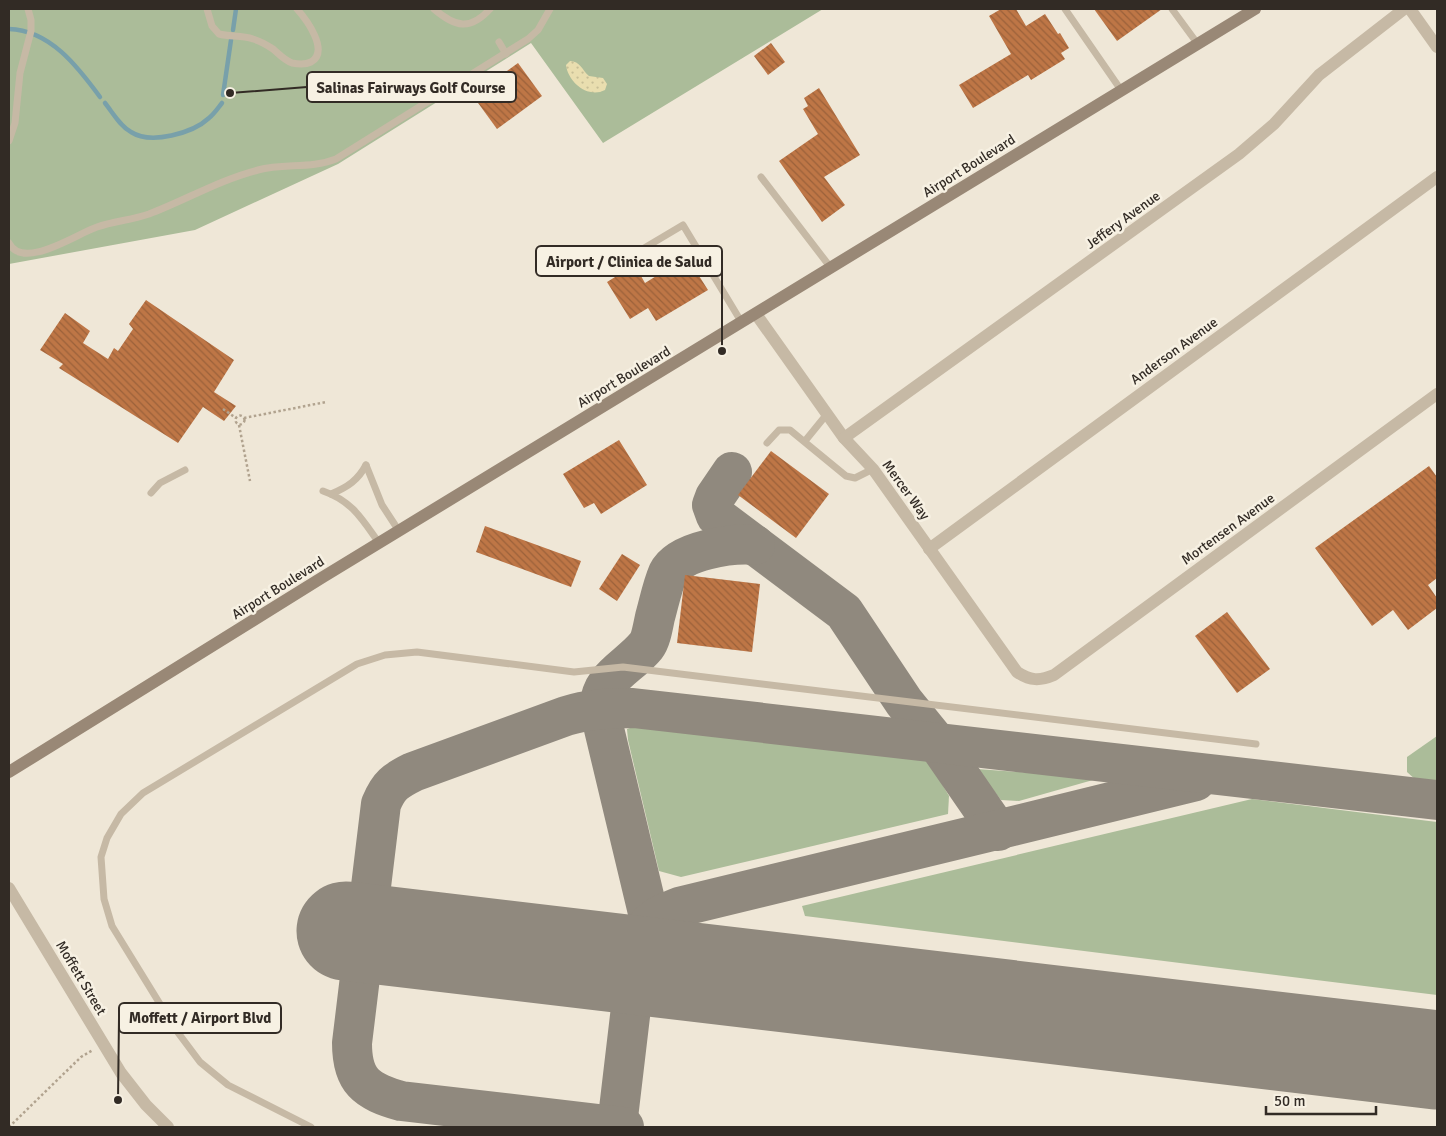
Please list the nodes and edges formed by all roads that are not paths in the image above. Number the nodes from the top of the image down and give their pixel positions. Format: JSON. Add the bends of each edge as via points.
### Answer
{"nodes":[{"id":1,"x":28,"y":9,"type":"edge"},
{"id":2,"x":207,"y":9,"type":"edge"},
{"id":3,"x":297,"y":9,"type":"edge"},
{"id":4,"x":434,"y":9,"type":"edge"},
{"id":5,"x":490,"y":9,"type":"edge"},
{"id":6,"x":550,"y":9,"type":"edge"},
{"id":7,"x":1065,"y":9,"type":"edge"},
{"id":8,"x":1172,"y":9,"type":"edge"},
{"id":9,"x":1256,"y":9,"type":"edge"},
{"id":10,"x":1404,"y":9,"type":"edge"},
{"id":11,"x":1410,"y":9,"type":"edge"},
{"id":12,"x":1246,"y":12,"type":"edge"},
{"id":13,"x":499,"y":42,"type":"dead end"},
{"id":14,"x":1197,"y":43,"type":"junction"},
{"id":15,"x":1437,"y":47,"type":"edge"},
{"id":16,"x":506,"y":54,"type":"junction"},
{"id":17,"x":1121,"y":90,"type":"junction"},
{"id":18,"x":9,"y":142,"type":"edge"},
{"id":19,"x":761,"y":177,"type":"dead end"},
{"id":20,"x":1437,"y":177,"type":"edge"},
{"id":21,"x":9,"y":243,"type":"edge"},
{"id":22,"x":831,"y":268,"type":"junction"},
{"id":23,"x":604,"y":272,"type":"dead end"},
{"id":24,"x":756,"y":314,"type":"junction"},
{"id":25,"x":742,"y":323,"type":"junction"},
{"id":26,"x":1437,"y":394,"type":"edge"},
{"id":27,"x":827,"y":414,"type":"junction"},
{"id":28,"x":844,"y":438,"type":"junction"},
{"id":29,"x":805,"y":441,"type":"junction"},
{"id":30,"x":767,"y":443,"type":"dead end"},
{"id":31,"x":873,"y":469,"type":"junction"},
{"id":32,"x":185,"y":470,"type":"dead end"},
{"id":33,"x":323,"y":491,"type":"dead end"},
{"id":34,"x":151,"y":493,"type":"dead end"},
{"id":35,"x":331,"y":494,"type":"junction"},
{"id":36,"x":400,"y":531,"type":"junction"},
{"id":37,"x":379,"y":544,"type":"junction"},
{"id":38,"x":929,"y":549,"type":"junction"},
{"id":39,"x":1034,"y":680,"type":"joint"},
{"id":40,"x":1256,"y":744,"type":"dead end"},
{"id":41,"x":9,"y":772,"type":"edge"},
{"id":42,"x":9,"y":888,"type":"edge"},
{"id":43,"x":168,"y":1127,"type":"edge"},
{"id":44,"x":311,"y":1127,"type":"edge"}],
"edges":[{"from":1,"to":18,"type":"lane","via":[[31,33],[20,73],[15,123]]},
{"from":2,"to":3,"type":"lane","via":[[212,26],[219,34],[244,36],[266,45],[292,63],[312,62],[317,55],[317,43]]},
{"from":4,"to":5,"type":"lane","via":[[454,22],[468,24]]},
{"from":6,"to":16,"type":"lane","via":[[533,35]]},
{"from":7,"to":17,"type":"lane"},
{"from":8,"to":14,"type":"lane"},
{"from":9,"to":12,"type":"main road","name":"Airport Boulevard"},
{"from":10,"to":28,"type":"street","name":"Jeffery Avenue","via":[[1319,75],[1274,124],[1240,154]]},
{"from":11,"to":15,"type":"street"},
{"from":12,"to":14,"type":"main road","name":"Airport Boulevard"},
{"from":13,"to":16,"type":"lane"},
{"from":14,"to":17,"type":"main road","name":"Airport Boulevard"},
{"from":16,"to":21,"type":"lane","via":[[336,159],[312,165],[272,166],[244,174],[149,214],[93,228],[32,254],[20,254]]},
{"from":17,"to":22,"type":"main road","name":"Airport Boulevard"},
{"from":19,"to":22,"type":"lane"},
{"from":20,"to":38,"type":"street","name":"Anderson Avenue"},
{"from":22,"to":24,"type":"main road","name":"Airport Boulevard"},
{"from":23,"to":25,"type":"lane","via":[[683,225]]},
{"from":24,"to":25,"type":"main road","name":"Airport Boulevard"},
{"from":24,"to":27,"type":"street","name":"Mercer Way"},
{"from":25,"to":36,"type":"main road","name":"Airport Boulevard"},
{"from":26,"to":39,"type":"street","name":"Mortensen Avenue","via":[[1054,675]]},
{"from":27,"to":28,"type":"street","name":"Mercer Way"},
{"from":27,"to":29,"type":"lane"},
{"from":28,"to":31,"type":"street","name":"Mercer Way"},
{"from":29,"to":30,"type":"lane","via":[[784,429]]},
{"from":29,"to":31,"type":"lane","via":[[846,476],[858,477]]},
{"from":31,"to":38,"type":"street","name":"Mercer Way"},
{"from":32,"to":34,"type":"lane","via":[[160,482]]},
{"from":33,"to":35,"type":"lane"},
{"from":35,"to":36,"type":"lane","via":[[352,483],[366,464],[382,505]]},
{"from":35,"to":37,"type":"lane","via":[[361,517]]},
{"from":36,"to":37,"type":"main road","name":"Airport Boulevard"},
{"from":37,"to":41,"type":"main road","name":"Airport Boulevard"},
{"from":38,"to":39,"type":"street","name":"Mercer Way","via":[[1017,672]]},
{"from":40,"to":44,"type":"lane","via":[[623,667],[574,672],[417,652],[384,655],[357,664],[143,793],[122,814],[107,838],[101,857],[104,899],[112,926],[176,1030],[200,1062],[228,1085]]},
{"from":42,"to":43,"type":"street","name":"Moffett Street","via":[[121,1073]]}]}
